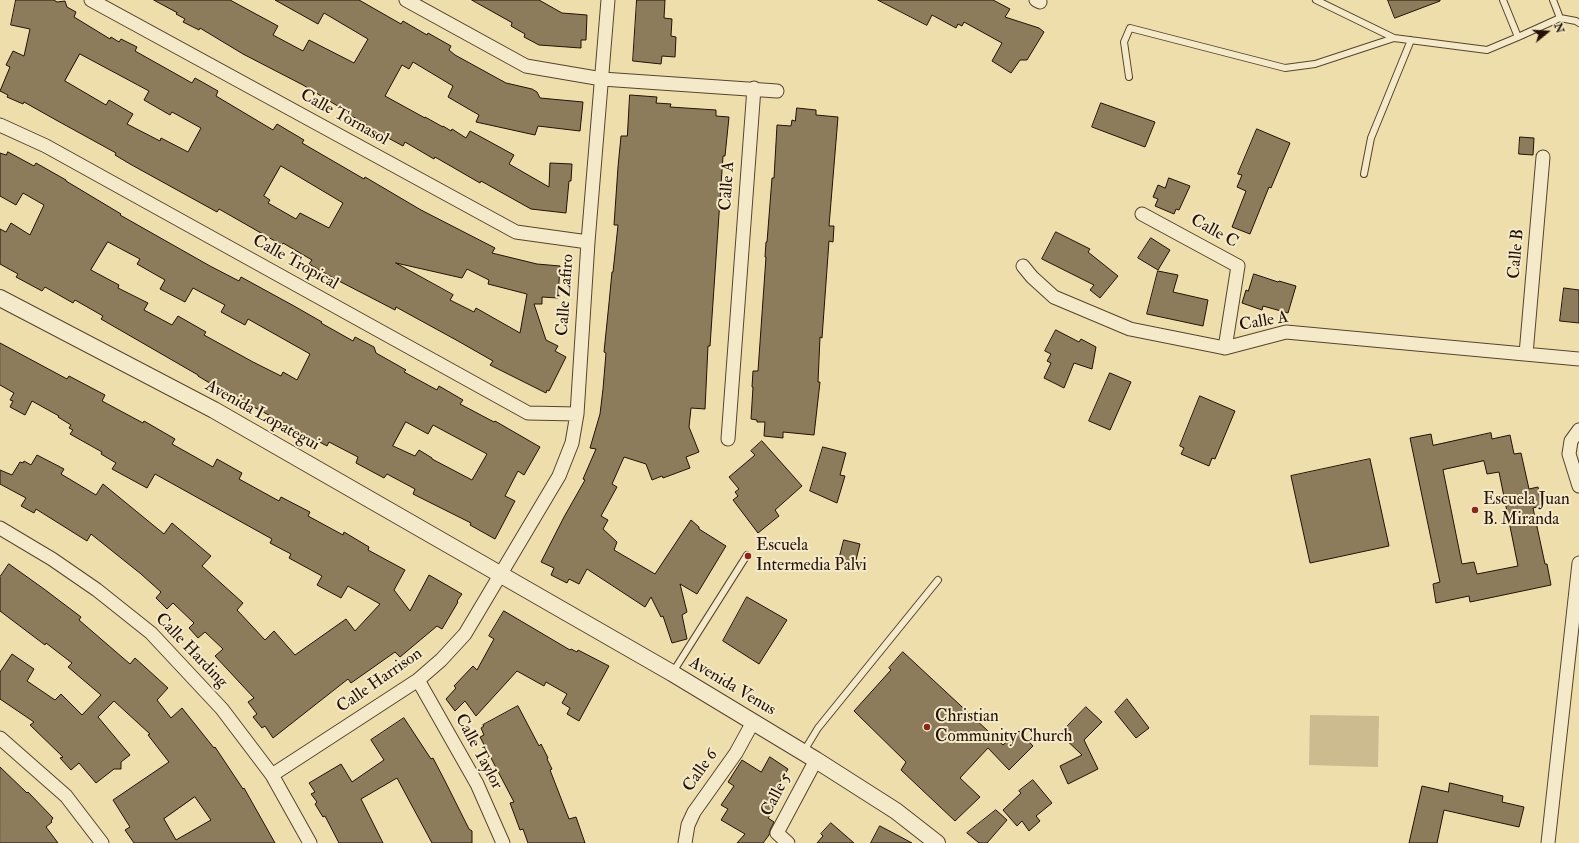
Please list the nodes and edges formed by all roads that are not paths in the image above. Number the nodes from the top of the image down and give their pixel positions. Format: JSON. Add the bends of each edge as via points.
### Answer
{"nodes":[{"id":1,"x":91,"y":0,"type":"edge"},
{"id":2,"x":406,"y":0,"type":"edge"},
{"id":3,"x":608,"y":0,"type":"edge"},
{"id":4,"x":1316,"y":0,"type":"edge"},
{"id":5,"x":1503,"y":0,"type":"edge"},
{"id":6,"x":1553,"y":0,"type":"edge"},
{"id":7,"x":1560,"y":18,"type":"junction"},
{"id":8,"x":1578,"y":21,"type":"edge"},
{"id":9,"x":1518,"y":37,"type":"junction"},
{"id":10,"x":1394,"y":38,"type":"junction"},
{"id":11,"x":1411,"y":40,"type":"junction"},
{"id":12,"x":1129,"y":77,"type":"dead end"},
{"id":13,"x":602,"y":78,"type":"junction"},
{"id":14,"x":754,"y":88,"type":"junction"},
{"id":15,"x":777,"y":90,"type":"dead end"},
{"id":16,"x":0,"y":125,"type":"edge"},
{"id":17,"x":1543,"y":157,"type":"dead end"},
{"id":18,"x":1364,"y":174,"type":"dead end"},
{"id":19,"x":1142,"y":214,"type":"dead end"},
{"id":20,"x":588,"y":242,"type":"junction"},
{"id":21,"x":1023,"y":266,"type":"dead end"},
{"id":22,"x":0,"y":298,"type":"edge"},
{"id":23,"x":1225,"y":348,"type":"junction"},
{"id":24,"x":1526,"y":354,"type":"junction"},
{"id":25,"x":1579,"y":359,"type":"edge"},
{"id":26,"x":577,"y":414,"type":"junction"},
{"id":27,"x":1579,"y":430,"type":"edge"},
{"id":28,"x":728,"y":439,"type":"dead end"},
{"id":29,"x":1579,"y":486,"type":"edge"},
{"id":30,"x":0,"y":528,"type":"edge"},
{"id":31,"x":747,"y":554,"type":"dead end"},
{"id":32,"x":1579,"y":563,"type":"edge"},
{"id":33,"x":501,"y":574,"type":"junction"},
{"id":34,"x":938,"y":580,"type":"dead end"},
{"id":35,"x":672,"y":673,"type":"junction"},
{"id":36,"x":418,"y":680,"type":"junction"},
{"id":37,"x":753,"y":722,"type":"junction"},
{"id":38,"x":0,"y":738,"type":"edge"},
{"id":39,"x":810,"y":756,"type":"junction"},
{"id":40,"x":272,"y":775,"type":"junction"},
{"id":41,"x":102,"y":843,"type":"edge"},
{"id":42,"x":310,"y":843,"type":"edge"},
{"id":43,"x":503,"y":843,"type":"edge"},
{"id":44,"x":685,"y":843,"type":"edge"},
{"id":45,"x":788,"y":843,"type":"edge"},
{"id":46,"x":937,"y":843,"type":"edge"},
{"id":47,"x":1548,"y":843,"type":"edge"}],
"edges":[{"from":1,"to":20,"type":"street","name":"Calle Tornasol","via":[[516,232]]},
{"from":2,"to":13,"type":"street","via":[[526,66]]},
{"from":3,"to":13,"type":"street","name":"Calle Zafiro"},
{"from":4,"to":10,"type":"lane"},
{"from":5,"to":9,"type":"lane"},
{"from":6,"to":7,"type":"lane"},
{"from":7,"to":8,"type":"lane"},
{"from":7,"to":9,"type":"lane"},
{"from":9,"to":11,"type":"lane","via":[[1487,50]]},
{"from":10,"to":11,"type":"lane"},
{"from":10,"to":12,"type":"lane","via":[[1315,64],[1285,68],[1130,28],[1124,42]]},
{"from":11,"to":18,"type":"lane","via":[[1371,138]]},
{"from":13,"to":14,"type":"street"},
{"from":13,"to":20,"type":"street","name":"Calle Zafiro"},
{"from":14,"to":15,"type":"street"},
{"from":14,"to":28,"type":"street","name":"Calle A"},
{"from":16,"to":26,"type":"street","name":"Calle Tropical","via":[[46,146],[528,413]]},
{"from":17,"to":24,"type":"street","name":"Calle B"},
{"from":19,"to":23,"type":"street","name":"Calle C","via":[[1238,266]]},
{"from":20,"to":26,"type":"street","name":"Calle Zafiro"},
{"from":21,"to":23,"type":"street","name":"Calle A","via":[[1054,297],[1130,329]]},
{"from":22,"to":33,"type":"street","name":"Avenida Lopategui","via":[[214,410]]},
{"from":23,"to":24,"type":"street","name":"Calle A","via":[[1286,332]]},
{"from":24,"to":25,"type":"street","name":"Calle A"},
{"from":26,"to":33,"type":"street","name":"Calle Zafiro","via":[[572,443],[559,476]]},
{"from":27,"to":29,"type":"street","via":[[1571,441],[1570,454]]},
{"from":30,"to":40,"type":"street","name":"Calle Harding","via":[[97,590],[151,633],[222,709]]},
{"from":31,"to":35,"type":"lane"},
{"from":32,"to":47,"type":"street"},
{"from":33,"to":35,"type":"street","name":"Avenida Venus"},
{"from":33,"to":36,"type":"street","name":"Calle Harrison","via":[[465,634]]},
{"from":34,"to":39,"type":"lane","via":[[818,728]]},
{"from":35,"to":37,"type":"street","name":"Avenida Venus"},
{"from":36,"to":40,"type":"street","name":"Calle Harrison"},
{"from":36,"to":43,"type":"street","name":"Calle Taylor","via":[[476,784]]},
{"from":37,"to":39,"type":"street","name":"Avenida Venus"},
{"from":37,"to":44,"type":"street","name":"Calle 6","via":[[736,753],[694,812],[688,825]]},
{"from":38,"to":41,"type":"street","via":[[66,796]]},
{"from":39,"to":45,"type":"street","name":"Calle 5","via":[[777,833]]},
{"from":39,"to":46,"type":"street","name":"Avenida Venus","via":[[896,811]]},
{"from":40,"to":42,"type":"street","name":"Calle Harding"}]}
